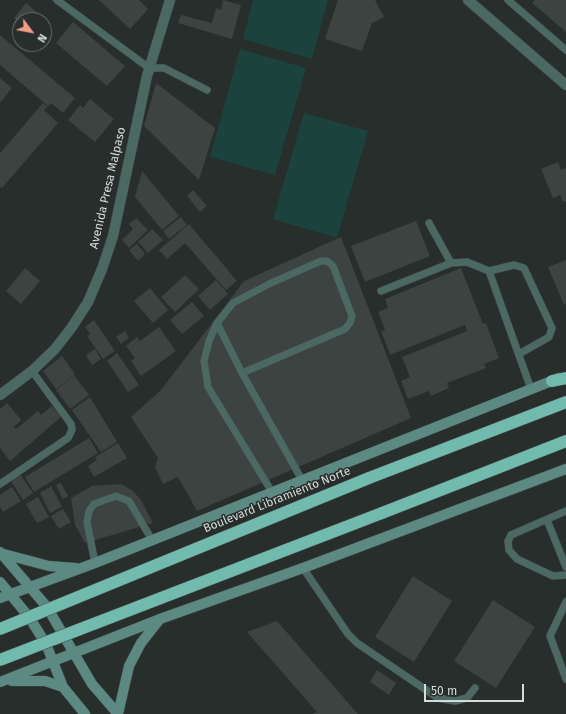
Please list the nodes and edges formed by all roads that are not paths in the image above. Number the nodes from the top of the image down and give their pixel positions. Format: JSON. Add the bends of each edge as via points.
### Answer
{"nodes":[{"id":1,"x":57,"y":0,"type":"edge"},
{"id":2,"x":170,"y":0,"type":"edge"},
{"id":3,"x":468,"y":0,"type":"edge"},
{"id":4,"x":508,"y":0,"type":"edge"},
{"id":5,"x":566,"y":50,"type":"edge"},
{"id":6,"x":149,"y":68,"type":"junction"},
{"id":7,"x":566,"y":85,"type":"edge"},
{"id":8,"x":207,"y":90,"type":"dead end"},
{"id":9,"x":429,"y":223,"type":"dead end"},
{"id":10,"x":450,"y":263,"type":"junction"},
{"id":11,"x":489,"y":271,"type":"junction"},
{"id":12,"x":381,"y":291,"type":"dead end"},
{"id":13,"x":217,"y":323,"type":"junction"},
{"id":14,"x":519,"y":354,"type":"junction"},
{"id":15,"x":32,"y":371,"type":"junction"},
{"id":16,"x":242,"y":373,"type":"junction"},
{"id":17,"x":566,"y":375,"type":"edge"},
{"id":18,"x":566,"y":378,"type":"edge"},
{"id":19,"x":552,"y":381,"type":"junction"},
{"id":20,"x":531,"y":389,"type":"junction"},
{"id":21,"x":0,"y":395,"type":"edge"},
{"id":22,"x":566,"y":402,"type":"edge"},
{"id":23,"x":566,"y":441,"type":"edge"},
{"id":24,"x":565,"y":472,"type":"edge"},
{"id":25,"x":302,"y":480,"type":"junction"},
{"id":26,"x":0,"y":484,"type":"edge"},
{"id":27,"x":272,"y":492,"type":"junction"},
{"id":28,"x":566,"y":511,"type":"edge"},
{"id":29,"x":547,"y":520,"type":"junction"},
{"id":30,"x":152,"y":540,"type":"junction"},
{"id":31,"x":0,"y":552,"type":"edge"},
{"id":32,"x":95,"y":563,"type":"junction"},
{"id":33,"x":84,"y":567,"type":"junction"},
{"id":34,"x":566,"y":567,"type":"edge"},
{"id":35,"x":303,"y":568,"type":"junction"},
{"id":36,"x":566,"y":575,"type":"edge"},
{"id":37,"x":0,"y":582,"type":"edge"},
{"id":38,"x":31,"y":588,"type":"junction"},
{"id":39,"x":10,"y":594,"type":"junction"},
{"id":40,"x":0,"y":598,"type":"edge"},
{"id":41,"x":566,"y":602,"type":"edge"},
{"id":42,"x":160,"y":618,"type":"junction"},
{"id":43,"x":0,"y":628,"type":"edge"},
{"id":44,"x":73,"y":652,"type":"junction"},
{"id":45,"x":0,"y":660,"type":"edge"},
{"id":46,"x":54,"y":660,"type":"junction"},
{"id":47,"x":566,"y":679,"type":"edge"},
{"id":48,"x":2,"y":682,"type":"edge"},
{"id":49,"x":63,"y":688,"type":"junction"},
{"id":50,"x":474,"y":688,"type":"dead end"},
{"id":51,"x":85,"y":714,"type":"edge"},
{"id":52,"x":118,"y":714,"type":"edge"}],
"edges":[{"from":1,"to":6,"type":"lane"},
{"from":2,"to":6,"type":"street","name":"Avenida Presa Malpaso"},
{"from":3,"to":7,"type":"street"},
{"from":4,"to":5,"type":"lane"},
{"from":6,"to":8,"type":"lane","via":[[164,68]]},
{"from":6,"to":15,"type":"street","name":"Avenida Presa Malpaso","via":[[113,236],[102,268],[88,302],[72,327],[55,349]]},
{"from":9,"to":10,"type":"lane"},
{"from":10,"to":11,"type":"lane","via":[[467,262]]},
{"from":10,"to":12,"type":"lane"},
{"from":11,"to":14,"type":"lane"},
{"from":11,"to":14,"type":"lane","via":[[514,265],[524,268],[552,328],[549,336]]},
{"from":13,"to":16,"type":"lane"},
{"from":13,"to":16,"type":"lane","via":[[233,303],[271,283],[321,261],[327,261],[333,266],[352,316],[345,329]]},
{"from":13,"to":27,"type":"lane","via":[[204,361],[208,387]]},
{"from":14,"to":20,"type":"lane"},
{"from":15,"to":21,"type":"street","name":"Avenida Presa Malpaso"},
{"from":15,"to":26,"type":"lane","via":[[71,424],[72,430],[68,438]]},
{"from":16,"to":25,"type":"lane"},
{"from":17,"to":19,"type":"street"},
{"from":18,"to":19,"type":"highway"},
{"from":19,"to":20,"type":"street"},
{"from":20,"to":25,"type":"street"},
{"from":22,"to":43,"type":"highway","name":"Boulevard Libramiento Norte","bridge":true,"via":[[369,478]]},
{"from":23,"to":45,"type":"highway","bridge":true},
{"from":24,"to":35,"type":"street"},
{"from":25,"to":27,"type":"street"},
{"from":27,"to":30,"type":"street"},
{"from":28,"to":29,"type":"lane"},
{"from":29,"to":34,"type":"lane"},
{"from":29,"to":36,"type":"lane","via":[[511,535],[508,541],[509,550],[517,559],[538,570],[553,576]]},
{"from":30,"to":32,"type":"street"},
{"from":30,"to":32,"type":"lane","via":[[129,501],[116,496],[94,504],[89,511],[87,522]]},
{"from":31,"to":33,"type":"street","via":[[49,566]]},
{"from":31,"to":38,"type":"street"},
{"from":32,"to":33,"type":"street"},
{"from":33,"to":38,"type":"street"},
{"from":35,"to":42,"type":"street"},
{"from":35,"to":50,"type":"lane","via":[[348,634],[357,643],[438,698],[455,701],[467,698]]},
{"from":37,"to":39,"type":"street"},
{"from":38,"to":39,"type":"street"},
{"from":38,"to":44,"type":"street","via":[[47,607]]},
{"from":39,"to":40,"type":"street"},
{"from":39,"to":46,"type":"street","via":[[29,617]]},
{"from":41,"to":47,"type":"lane","via":[[550,636]]},
{"from":42,"to":44,"type":"street"},
{"from":42,"to":52,"type":"street","via":[[129,666]]},
{"from":44,"to":46,"type":"street"},
{"from":44,"to":52,"type":"street","via":[[92,684]]},
{"from":46,"to":48,"type":"street"},
{"from":46,"to":49,"type":"street"},
{"from":48,"to":49,"type":"street","via":[[45,681]]},
{"from":49,"to":51,"type":"street"}]}
